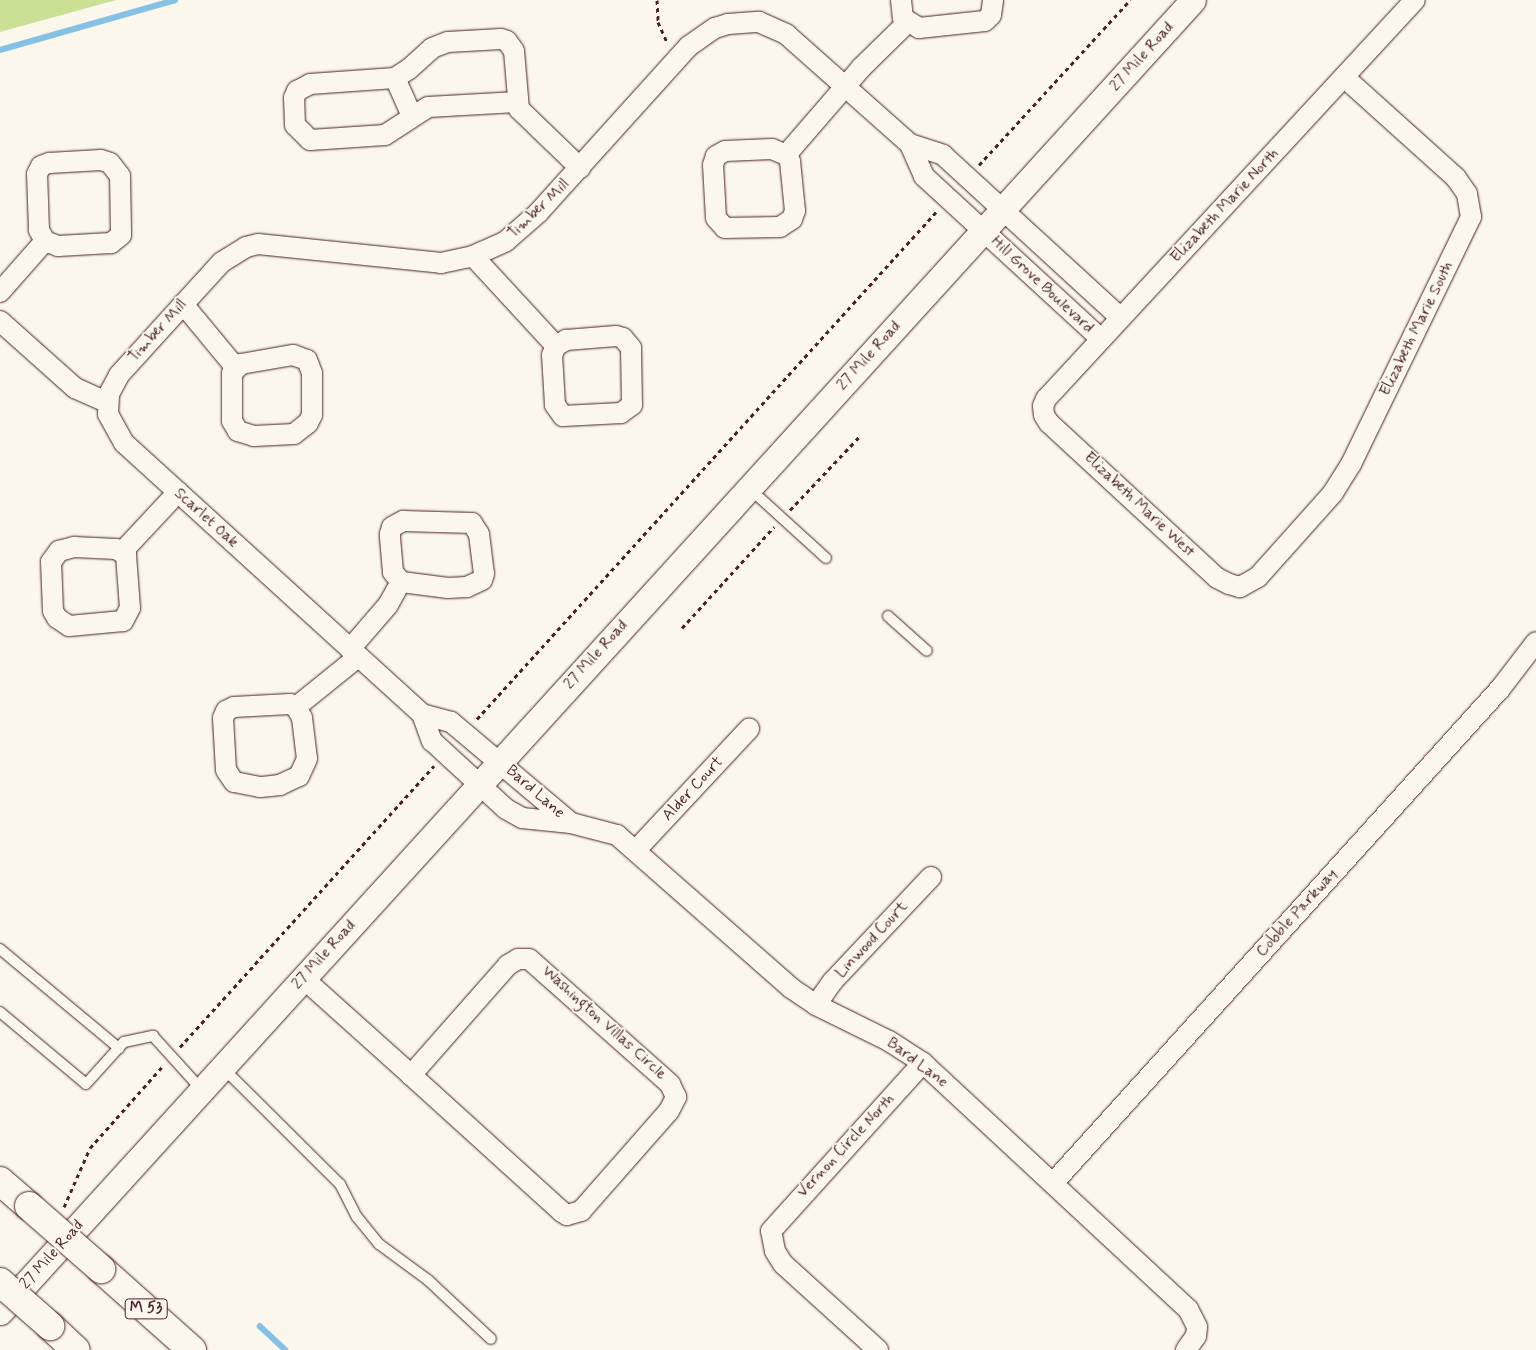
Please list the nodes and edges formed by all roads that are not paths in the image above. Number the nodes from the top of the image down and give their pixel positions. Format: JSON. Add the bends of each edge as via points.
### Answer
{"nodes":[{"id":1,"x":901,"y":0,"type":"edge"},
{"id":2,"x":993,"y":0,"type":"edge"},
{"id":3,"x":1193,"y":0,"type":"edge"},
{"id":4,"x":1415,"y":0,"type":"edge"},
{"id":5,"x":907,"y":23,"type":"junction"},
{"id":6,"x":1344,"y":77,"type":"junction"},
{"id":7,"x":394,"y":78,"type":"junction"},
{"id":8,"x":846,"y":86,"type":"junction"},
{"id":9,"x":517,"y":102,"type":"junction"},
{"id":10,"x":412,"y":116,"type":"junction"},
{"id":11,"x":910,"y":144,"type":"junction"},
{"id":12,"x":786,"y":155,"type":"junction"},
{"id":13,"x":580,"y":168,"type":"junction"},
{"id":14,"x":1003,"y":208,"type":"junction"},
{"id":15,"x":983,"y":230,"type":"junction"},
{"id":16,"x":45,"y":241,"type":"junction"},
{"id":17,"x":473,"y":256,"type":"junction"},
{"id":18,"x":0,"y":292,"type":"edge"},
{"id":19,"x":183,"y":304,"type":"junction"},
{"id":20,"x":1121,"y":318,"type":"junction"},
{"id":21,"x":0,"y":321,"type":"edge"},
{"id":22,"x":1101,"y":339,"type":"junction"},
{"id":23,"x":556,"y":346,"type":"junction"},
{"id":24,"x":236,"y":368,"type":"junction"},
{"id":25,"x":108,"y":403,"type":"junction"},
{"id":26,"x":1044,"y":415,"type":"joint"},
{"id":27,"x":749,"y":488,"type":"junction"},
{"id":28,"x":178,"y":492,"type":"junction"},
{"id":29,"x":122,"y":551,"type":"junction"},
{"id":30,"x":826,"y":558,"type":"dead end"},
{"id":31,"x":401,"y":582,"type":"junction"},
{"id":32,"x":1240,"y":587,"type":"joint"},
{"id":33,"x":888,"y":616,"type":"dead end"},
{"id":34,"x":1536,"y":642,"type":"edge"},
{"id":35,"x":926,"y":651,"type":"dead end"},
{"id":36,"x":354,"y":653,"type":"junction"},
{"id":37,"x":296,"y":706,"type":"junction"},
{"id":38,"x":422,"y":714,"type":"junction"},
{"id":39,"x":749,"y":729,"type":"dead end"},
{"id":40,"x":499,"y":761,"type":"junction"},
{"id":41,"x":477,"y":785,"type":"junction"},
{"id":42,"x":571,"y":823,"type":"junction"},
{"id":43,"x":636,"y":850,"type":"junction"},
{"id":44,"x":931,"y":877,"type":"dead end"},
{"id":45,"x":0,"y":949,"type":"edge"},
{"id":46,"x":303,"y":978,"type":"junction"},
{"id":47,"x":816,"y":1005,"type":"junction"},
{"id":48,"x":0,"y":1012,"type":"edge"},
{"id":49,"x":119,"y":1048,"type":"junction"},
{"id":50,"x":923,"y":1064,"type":"junction"},
{"id":51,"x":222,"y":1067,"type":"junction"},
{"id":52,"x":411,"y":1075,"type":"junction"},
{"id":53,"x":202,"y":1090,"type":"junction"},
{"id":54,"x":0,"y":1180,"type":"edge"},
{"id":55,"x":1054,"y":1182,"type":"junction"},
{"id":56,"x":0,"y":1282,"type":"edge"},
{"id":57,"x":0,"y":1312,"type":"edge"},
{"id":58,"x":491,"y":1339,"type":"dead end"},
{"id":59,"x":1191,"y":1343,"type":"edge"},
{"id":60,"x":76,"y":1350,"type":"edge"},
{"id":61,"x":192,"y":1350,"type":"edge"},
{"id":62,"x":878,"y":1350,"type":"edge"}],
"edges":[{"from":1,"to":5,"type":"street","via":[[903,18]]},
{"from":2,"to":5,"type":"street","via":[[991,15],[975,24],[919,28]]},
{"from":3,"to":14,"type":"street","name":"27 Mile Road"},
{"from":4,"to":6,"type":"street","name":"Elizabeth Marie North"},
{"from":5,"to":8,"type":"street"},
{"from":6,"to":20,"type":"street","name":"Elizabeth Marie North"},
{"from":6,"to":32,"type":"street","name":"Elizabeth Marie South","via":[[1456,178],[1467,194],[1471,217],[1351,464],[1333,493],[1258,578]]},
{"from":7,"to":9,"type":"street","via":[[439,45],[507,40],[514,51]]},
{"from":7,"to":10,"type":"street"},
{"from":7,"to":10,"type":"street","via":[[302,86],[294,98],[295,125],[310,140],[372,138],[396,129]]},
{"from":8,"to":11,"type":"street","name":"Timber Mill"},
{"from":8,"to":12,"type":"street"},
{"from":8,"to":13,"type":"street","name":"Timber Mill","via":[[786,34],[759,22],[744,21],[715,28],[701,36],[678,59]]},
{"from":9,"to":10,"type":"street","via":[[439,105],[420,110]]},
{"from":9,"to":13,"type":"street","via":[[524,116]]},
{"from":11,"to":14,"type":"street","name":"Timber Mill","via":[[943,155]]},
{"from":11,"to":15,"type":"street","name":"Timber Mill","via":[[924,176]]},
{"from":12,"to":12,"type":"street","via":[[772,149],[725,152],[716,156],[713,165],[716,218],[720,223],[731,230],[786,225],[795,212],[792,169]]},
{"from":13,"to":17,"type":"street","name":"Timber Mill","via":[[522,229]]},
{"from":14,"to":15,"type":"street","name":"27 Mile Road"},
{"from":14,"to":20,"type":"street","name":"Hill Grove Boulevard"},
{"from":15,"to":22,"type":"street","name":"Hill Grove Boulevard"},
{"from":15,"to":27,"type":"street","name":"27 Mile Road"},
{"from":16,"to":16,"type":"street","via":[[39,230],[37,174],[42,166],[58,162],[110,162],[120,176],[121,235],[111,243],[58,246]]},
{"from":16,"to":18,"type":"street"},
{"from":17,"to":19,"type":"street","name":"Timber Mill","via":[[424,263],[258,244],[233,252]]},
{"from":17,"to":23,"type":"street"},
{"from":19,"to":24,"type":"street"},
{"from":19,"to":25,"type":"street","name":"Timber Mill","via":[[119,375]]},
{"from":20,"to":22,"type":"street","name":"Elizabeth Marie North"},
{"from":21,"to":25,"type":"street","via":[[75,388]]},
{"from":22,"to":26,"type":"street","name":"Elizabeth Marie North","via":[[1046,399]]},
{"from":23,"to":23,"type":"street","via":[[552,355],[555,406],[563,416],[621,413],[632,405],[631,348],[623,338],[566,340]]},
{"from":24,"to":24,"type":"street","via":[[230,379],[232,421],[238,431],[254,436],[294,434],[308,423],[312,415],[312,373],[306,360],[293,355]]},
{"from":25,"to":28,"type":"street","name":"Scarlet Oak","via":[[108,414],[116,434]]},
{"from":26,"to":32,"type":"street","name":"Elizabeth Marie West","via":[[1217,578]]},
{"from":27,"to":30,"type":"lane"},
{"from":27,"to":40,"type":"street","name":"27 Mile Road"},
{"from":28,"to":29,"type":"street"},
{"from":28,"to":36,"type":"street","name":"Scarlet Oak"},
{"from":29,"to":29,"type":"street","via":[[127,562],[128,615],[116,624],[62,624],[53,611],[54,555],[74,547]]},
{"from":31,"to":31,"type":"street","via":[[448,588],[476,585],[484,574],[477,528],[465,522],[397,524],[390,534],[393,572]]},
{"from":31,"to":36,"type":"street"},
{"from":33,"to":35,"type":"lane"},
{"from":34,"to":55,"type":"street","name":"Cobble Parkway","via":[[1500,689]]},
{"from":36,"to":37,"type":"street"},
{"from":36,"to":38,"type":"street","name":"Scarlet Oak"},
{"from":37,"to":37,"type":"street","via":[[243,706],[226,711],[223,718],[226,770],[234,782],[274,786],[291,782],[299,776],[307,759],[302,718]]},
{"from":38,"to":40,"type":"street","name":"Scarlet Oak","via":[[451,722]]},
{"from":38,"to":41,"type":"street","name":"Scarlet Oak","via":[[432,742]]},
{"from":39,"to":43,"type":"street","name":"Alder Court"},
{"from":40,"to":41,"type":"street","name":"27 Mile Road"},
{"from":40,"to":42,"type":"street","name":"Bard Lane"},
{"from":41,"to":42,"type":"street","name":"Bard Lane","via":[[506,810],[522,818]]},
{"from":41,"to":46,"type":"street","name":"27 Mile Road"},
{"from":42,"to":43,"type":"street","name":"Bard Lane","via":[[617,835]]},
{"from":43,"to":47,"type":"street","name":"Bard Lane","via":[[791,988]]},
{"from":44,"to":47,"type":"street","name":"Linwood Court","via":[[834,981]]},
{"from":45,"to":49,"type":"lane"},
{"from":46,"to":51,"type":"street","name":"27 Mile Road"},
{"from":46,"to":52,"type":"street","name":"Washington Villas Circle"},
{"from":47,"to":50,"type":"street","name":"Bard Lane","via":[[889,1041]]},
{"from":48,"to":49,"type":"lane","via":[[86,1084]]},
{"from":49,"to":53,"type":"lane","via":[[124,1042],[152,1036]]},
{"from":50,"to":55,"type":"street","name":"Bard Lane"},
{"from":50,"to":62,"type":"street","name":"Vernon Circle North","via":[[771,1231],[775,1251],[783,1264]]},
{"from":51,"to":53,"type":"street","name":"27 Mile Road"},
{"from":51,"to":58,"type":"lane","via":[[340,1184],[357,1217],[379,1244],[428,1280]]},
{"from":52,"to":52,"type":"street","name":"Washington Villas Circle","via":[[567,1215],[581,1211],[669,1111],[676,1097],[670,1084],[529,959],[518,959],[508,965]]},
{"from":53,"to":57,"type":"street","name":"27 Mile Road"},
{"from":54,"to":61,"type":"highway","number":"M 53","bridge":true},
{"from":55,"to":59,"type":"street","name":"Bard Lane","via":[[1188,1309],[1194,1317]]},
{"from":56,"to":60,"type":"highway","bridge":true}]}
